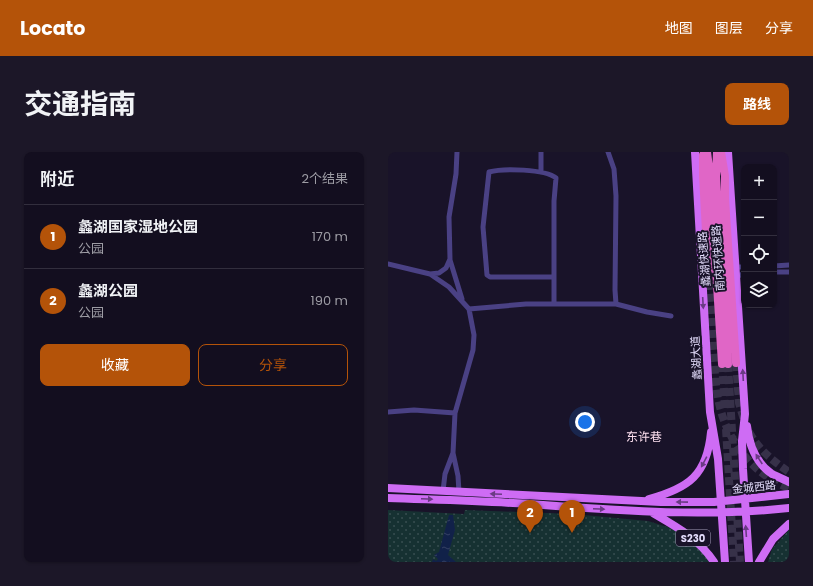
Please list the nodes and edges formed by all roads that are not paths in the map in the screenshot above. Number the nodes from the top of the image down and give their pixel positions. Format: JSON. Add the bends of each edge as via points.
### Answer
{"nodes":[{"id":1,"x":457,"y":152,"type":"edge"},
{"id":2,"x":541,"y":152,"type":"edge"},
{"id":3,"x":608,"y":152,"type":"edge"},
{"id":4,"x":695,"y":152,"type":"edge"},
{"id":5,"x":703,"y":152,"type":"edge"},
{"id":6,"x":706,"y":152,"type":"edge"},
{"id":7,"x":717,"y":152,"type":"edge"},
{"id":8,"x":721,"y":152,"type":"edge"},
{"id":9,"x":728,"y":152,"type":"edge"},
{"id":10,"x":541,"y":172,"type":"junction"},
{"id":11,"x":450,"y":259,"type":"junction"},
{"id":12,"x":388,"y":264,"type":"edge"},
{"id":13,"x":789,"y":265,"type":"edge"},
{"id":14,"x":777,"y":266,"type":"edge"},
{"id":15,"x":740,"y":267,"type":"edge"},
{"id":16,"x":708,"y":270,"type":"tunnel mouth"},
{"id":17,"x":777,"y":272,"type":"edge"},
{"id":18,"x":789,"y":272,"type":"edge"},
{"id":19,"x":430,"y":274,"type":"junction"},
{"id":20,"x":740,"y":275,"type":"edge"},
{"id":21,"x":553,"y":278,"type":"junction"},
{"id":22,"x":462,"y":301,"type":"junction"},
{"id":23,"x":554,"y":303,"type":"junction"},
{"id":24,"x":616,"y":304,"type":"junction"},
{"id":25,"x":469,"y":309,"type":"junction"},
{"id":26,"x":671,"y":316,"type":"dead end"},
{"id":27,"x":729,"y":364,"type":"junction"},
{"id":28,"x":388,"y":412,"type":"edge"},
{"id":29,"x":455,"y":413,"type":"junction"},
{"id":30,"x":745,"y":414,"type":"junction"},
{"id":31,"x":711,"y":424,"type":"junction"},
{"id":32,"x":453,"y":453,"type":"junction"},
{"id":33,"x":789,"y":482,"type":"edge"},
{"id":34,"x":388,"y":488,"type":"edge"},
{"id":35,"x":443,"y":491,"type":"junction"},
{"id":36,"x":459,"y":492,"type":"junction"},
{"id":37,"x":789,"y":494,"type":"edge"},
{"id":38,"x":388,"y":498,"type":"edge"},
{"id":39,"x":744,"y":499,"type":"junction"},
{"id":40,"x":642,"y":501,"type":"junction"},
{"id":41,"x":720,"y":501,"type":"junction"},
{"id":42,"x":789,"y":508,"type":"edge"},
{"id":43,"x":651,"y":512,"type":"junction"},
{"id":44,"x":721,"y":512,"type":"junction"},
{"id":45,"x":745,"y":512,"type":"junction"},
{"id":46,"x":789,"y":524,"type":"edge"},
{"id":47,"x":714,"y":562,"type":"edge"},
{"id":48,"x":725,"y":562,"type":"edge"},
{"id":49,"x":749,"y":562,"type":"edge"},
{"id":50,"x":759,"y":562,"type":"edge"}],
"edges":[{"from":1,"to":11,"type":"street","via":[[449,217]]},
{"from":2,"to":10,"type":"street"},
{"from":3,"to":24,"type":"street","via":[[614,169],[616,196]]},
{"from":4,"to":31,"type":"main road","name":"蠡湖大道","one_way":true},
{"from":5,"to":16,"type":"highway"},
{"from":6,"to":27,"type":"highway","name":"蠡湖快速路"},
{"from":7,"to":27,"type":"highway","name":"蠡湖快速路","via":[[716,176]]},
{"from":8,"to":27,"type":"highway","name":"南内环快速路","via":[[725,176]]},
{"from":9,"to":15,"type":"main road"},
{"from":10,"to":21,"type":"street","via":[[556,178]]},
{"from":10,"to":21,"type":"street","via":[[489,172],[483,227],[487,275],[490,278]]},
{"from":11,"to":19,"type":"street","via":[[446,268],[439,273]]},
{"from":11,"to":22,"type":"street"},
{"from":12,"to":19,"type":"street"},
{"from":13,"to":14,"type":"street"},
{"from":15,"to":20,"type":"main road"},
{"from":17,"to":18,"type":"street"},
{"from":19,"to":22,"type":"street","via":[[450,287]]},
{"from":30,"to":20,"type":"main road","one_way":true},
{"from":21,"to":23,"type":"street"},
{"from":22,"to":25,"type":"street"},
{"from":23,"to":24,"type":"street"},
{"from":23,"to":25,"type":"street"},
{"from":24,"to":26,"type":"street"},
{"from":25,"to":29,"type":"street","via":[[474,335],[473,350]]},
{"from":28,"to":29,"type":"street","via":[[414,410]]},
{"from":29,"to":32,"type":"street"},
{"from":33,"to":30,"type":"main road","one_way":true,"via":[[772,474],[760,462],[752,448]]},
{"from":30,"to":39,"type":"main road","via":[[742,441]]},
{"from":31,"to":40,"type":"main road","one_way":true,"via":[[708,453],[697,473],[688,483],[672,492]]},
{"from":31,"to":41,"type":"main road","name":"蠡湖大道","via":[[717,447]]},
{"from":32,"to":35,"type":"street","via":[[445,474]]},
{"from":32,"to":36,"type":"street"},
{"from":34,"to":35,"type":"main road","name":"金城西路"},
{"from":35,"to":36,"type":"main road","name":"金城西路"},
{"from":40,"to":36,"type":"main road","name":"金城西路","one_way":true},
{"from":37,"to":39,"type":"main road","name":"金城西路"},
{"from":38,"to":43,"type":"main road","one_way":true},
{"from":39,"to":41,"type":"main road","name":"金城西路"},
{"from":39,"to":45,"type":"main road"},
{"from":41,"to":40,"type":"main road","name":"金城西路","one_way":true},
{"from":41,"to":44,"type":"main road","name":"蠡湖大道"},
{"from":42,"to":45,"type":"main road"},
{"from":43,"to":44,"type":"main road"},
{"from":43,"to":47,"type":"main road","number":"S230","via":[[692,537]]},
{"from":44,"to":45,"type":"main road"},
{"from":44,"to":48,"type":"main road","name":"蠡湖大道"},
{"from":49,"to":45,"type":"main road","one_way":true},
{"from":46,"to":50,"type":"main road","via":[[773,539]]}]}
